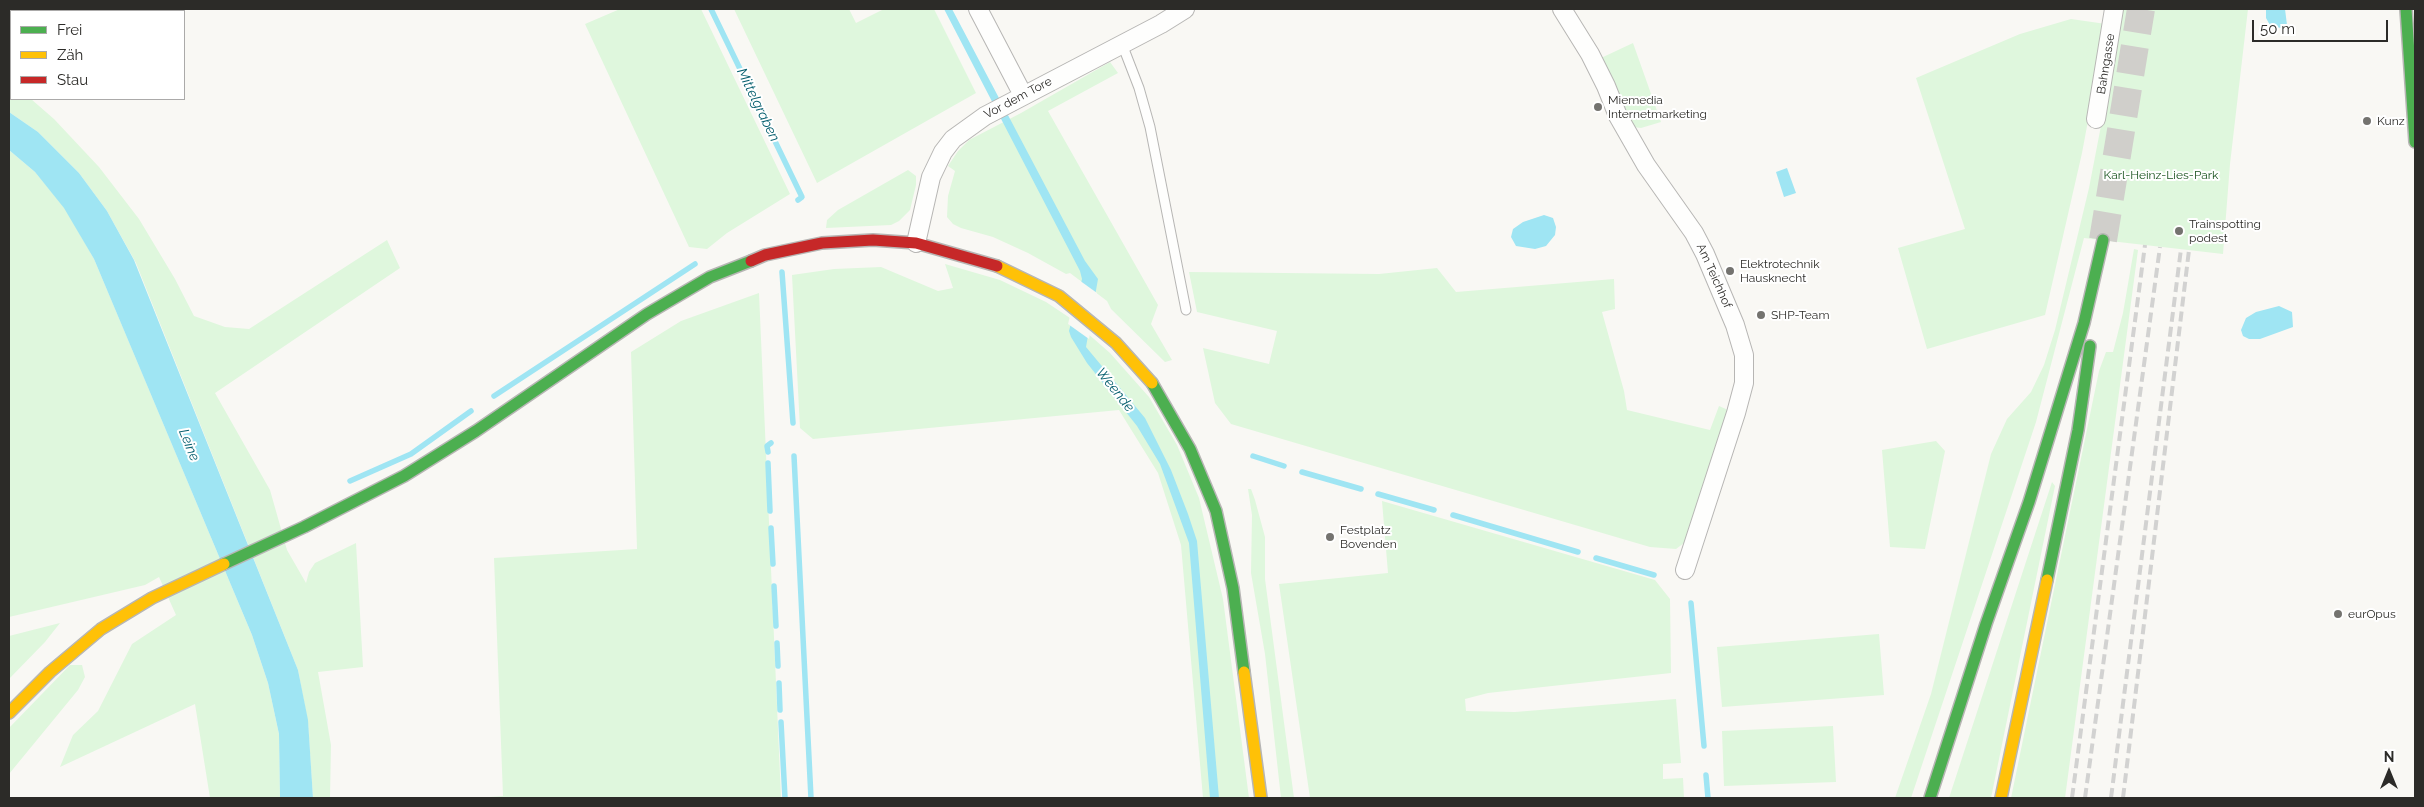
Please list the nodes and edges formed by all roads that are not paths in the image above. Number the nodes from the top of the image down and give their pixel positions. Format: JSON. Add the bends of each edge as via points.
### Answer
{"nodes":[{"id":1,"x":978,"y":9,"type":"edge"},
{"id":2,"x":1185,"y":9,"type":"edge"},
{"id":3,"x":1562,"y":9,"type":"edge"},
{"id":4,"x":2114,"y":9,"type":"edge"},
{"id":5,"x":2406,"y":9,"type":"edge"},
{"id":6,"x":1122,"y":44,"type":"junction"},
{"id":7,"x":2412,"y":73,"type":"edge"},
{"id":8,"x":1018,"y":98,"type":"junction"},
{"id":9,"x":2096,"y":119,"type":"dead end"},
{"id":10,"x":2415,"y":142,"type":"edge"},
{"id":11,"x":2103,"y":240,"type":"tunnel mouth"},
{"id":12,"x":916,"y":243,"type":"junction"},
{"id":13,"x":2100,"y":259,"type":"junction"},
{"id":14,"x":1186,"y":310,"type":"dead end"},
{"id":15,"x":1685,"y":570,"type":"dead end"},
{"id":16,"x":9,"y":712,"type":"edge"},
{"id":17,"x":1260,"y":798,"type":"edge"},
{"id":18,"x":1930,"y":798,"type":"edge"},
{"id":19,"x":2001,"y":798,"type":"edge"}],
"edges":[{"from":1,"to":8,"type":"street"},
{"from":2,"to":6,"type":"street","name":"Vor dem Tore"},
{"from":3,"to":15,"type":"street","name":"Am Teichhof","via":[[1590,54],[1618,116],[1646,165],[1694,233],[1730,312],[1743,350],[1744,383]]},
{"from":4,"to":9,"type":"street","name":"Bahngasse"},
{"from":5,"to":7,"type":"main road"},
{"from":6,"to":8,"type":"street","name":"Vor dem Tore"},
{"from":6,"to":14,"type":"lane","via":[[1150,126]]},
{"from":7,"to":10,"type":"main road"},
{"from":8,"to":12,"type":"street","name":"Vor dem Tore","via":[[953,139],[931,177]]},
{"from":11,"to":13,"type":"main road"},
{"from":12,"to":16,"type":"main road","via":[[873,240],[822,243],[765,255],[710,277],[647,314],[439,455],[374,493],[152,598],[100,629]]},
{"from":12,"to":17,"type":"main road","via":[[1004,268],[1059,296],[1116,343],[1160,394],[1190,449],[1216,512],[1233,588]]},
{"from":13,"to":18,"type":"main road","via":[[2029,502]]},
{"from":13,"to":19,"type":"main road","via":[[2078,430]]}]}
